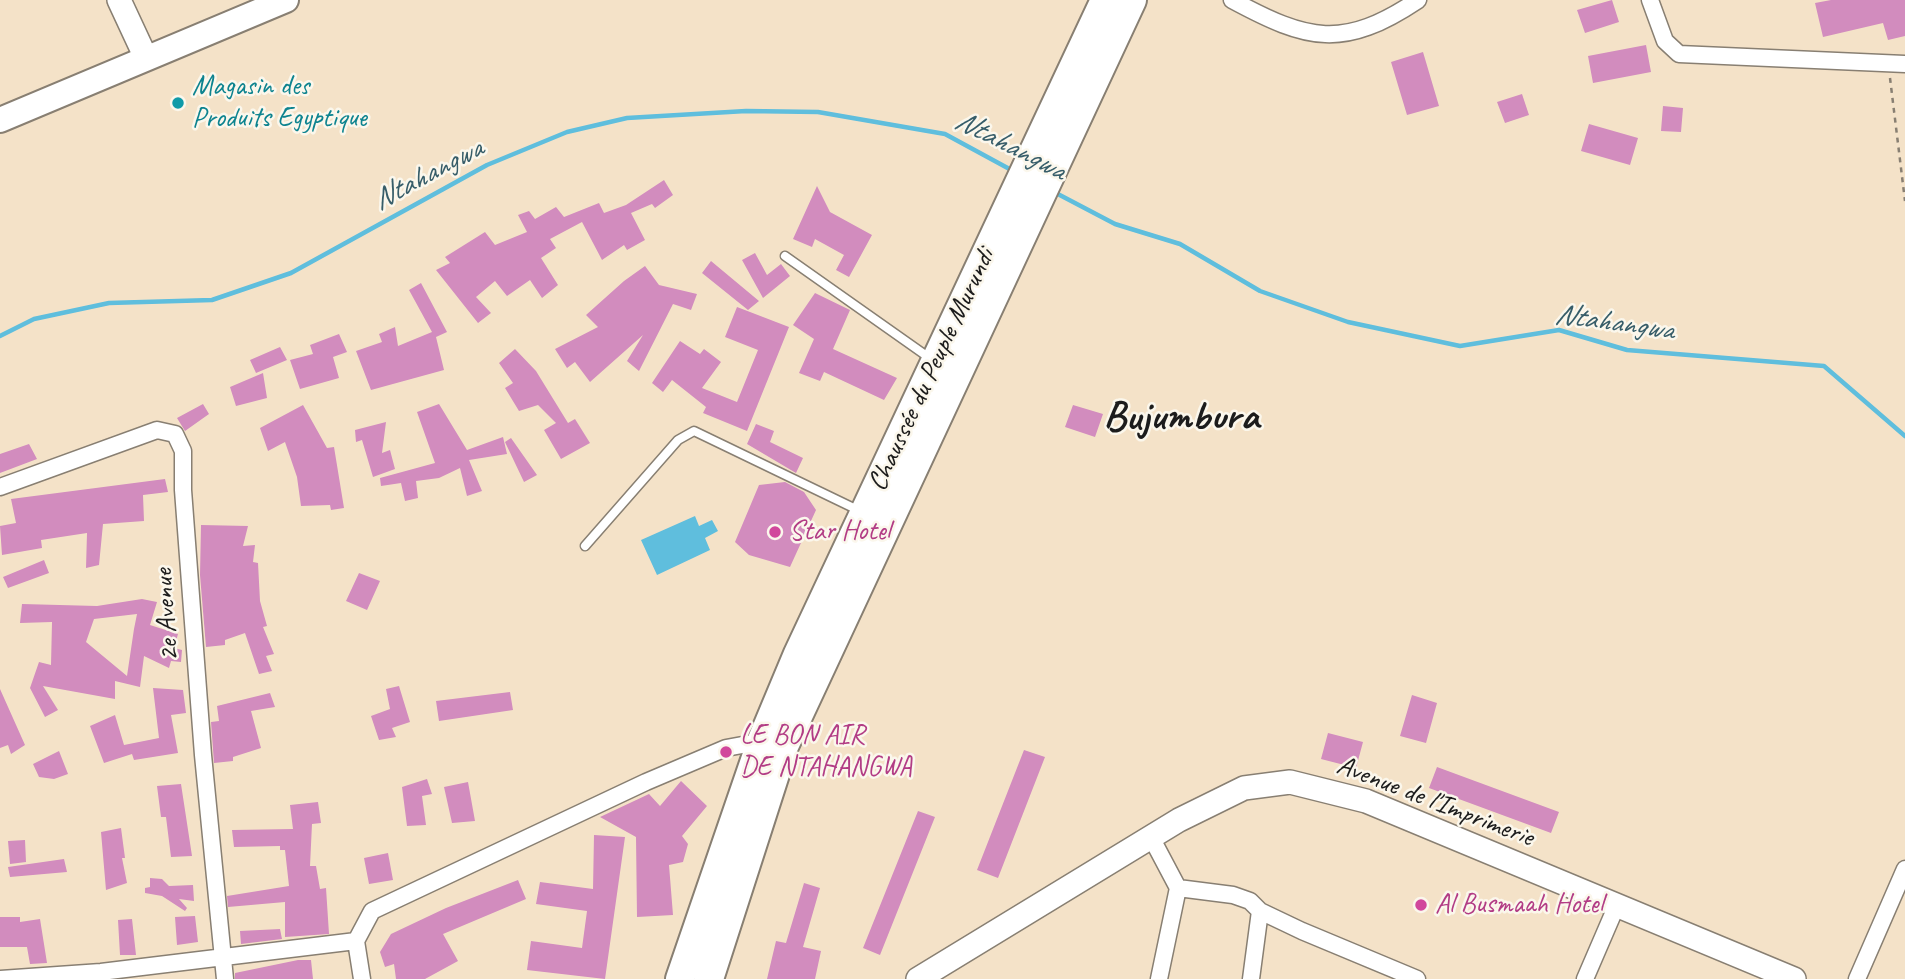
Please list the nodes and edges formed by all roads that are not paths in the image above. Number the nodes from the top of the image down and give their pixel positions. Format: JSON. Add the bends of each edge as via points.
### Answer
{"nodes":[{"id":1,"x":118,"y":0,"type":"edge"},
{"id":2,"x":286,"y":0,"type":"edge"},
{"id":3,"x":1105,"y":0,"type":"edge"},
{"id":4,"x":1132,"y":0,"type":"edge"},
{"id":5,"x":1232,"y":0,"type":"edge"},
{"id":6,"x":1418,"y":0,"type":"edge"},
{"id":7,"x":1650,"y":0,"type":"edge"},
{"id":8,"x":146,"y":58,"type":"junction"},
{"id":9,"x":1897,"y":64,"type":"edge"},
{"id":10,"x":0,"y":120,"type":"edge"},
{"id":11,"x":1055,"y":136,"type":"junction"},
{"id":12,"x":1011,"y":232,"type":"junction"},
{"id":13,"x":785,"y":256,"type":"dead end"},
{"id":14,"x":936,"y":363,"type":"junction"},
{"id":15,"x":0,"y":487,"type":"edge"},
{"id":16,"x":864,"y":513,"type":"junction"},
{"id":17,"x":585,"y":546,"type":"dead end"},
{"id":18,"x":773,"y":743,"type":"junction"},
{"id":19,"x":1151,"y":837,"type":"junction"},
{"id":20,"x":1905,"y":869,"type":"edge"},
{"id":21,"x":1178,"y":888,"type":"junction"},
{"id":22,"x":1616,"y":907,"type":"junction"},
{"id":23,"x":1260,"y":911,"type":"junction"},
{"id":24,"x":356,"y":941,"type":"junction"},
{"id":25,"x":223,"y":959,"type":"junction"},
{"id":26,"x":101,"y":976,"type":"edge"},
{"id":27,"x":0,"y":979,"type":"edge"},
{"id":28,"x":225,"y":979,"type":"edge"},
{"id":29,"x":362,"y":979,"type":"edge"},
{"id":30,"x":680,"y":979,"type":"edge"},
{"id":31,"x":709,"y":979,"type":"edge"},
{"id":32,"x":918,"y":979,"type":"edge"},
{"id":33,"x":1158,"y":979,"type":"edge"},
{"id":34,"x":1251,"y":979,"type":"edge"},
{"id":35,"x":1417,"y":979,"type":"edge"},
{"id":36,"x":1585,"y":979,"type":"edge"},
{"id":37,"x":1794,"y":979,"type":"edge"},
{"id":38,"x":1857,"y":979,"type":"edge"}],
"edges":[{"from":1,"to":8,"type":"street"},
{"from":2,"to":8,"type":"main road"},
{"from":3,"to":11,"type":"highway","name":"Chaussée du Peuple Murundi"},
{"from":4,"to":11,"type":"highway","name":"Chaussée du Peuple Murundi"},
{"from":5,"to":6,"type":"street","via":[[1278,25],[1327,37],[1363,30]]},
{"from":7,"to":9,"type":"street","via":[[1665,41],[1679,54]]},
{"from":8,"to":10,"type":"main road"},
{"from":11,"to":12,"type":"highway","name":"Chaussée du Peuple Murundi"},
{"from":12,"to":14,"type":"highway","name":"Chaussée du Peuple Murundi"},
{"from":12,"to":18,"type":"highway","name":"Chaussée du Peuple Murundi"},
{"from":13,"to":14,"type":"lane"},
{"from":14,"to":16,"type":"highway","name":"Chaussée du Peuple Murundi"},
{"from":15,"to":25,"type":"street","name":"2e Avenue","via":[[157,430],[175,435],[183,451],[202,755]]},
{"from":16,"to":17,"type":"lane","via":[[694,431],[678,440]]},
{"from":16,"to":18,"type":"highway","name":"Chaussée du Peuple Murundi","via":[[798,654]]},
{"from":18,"to":24,"type":"street","via":[[726,748],[372,911]]},
{"from":18,"to":30,"type":"highway","name":"Chaussée du Peuple Murundi"},
{"from":18,"to":31,"type":"highway","name":"Chaussée du Peuple Murundi"},
{"from":19,"to":21,"type":"street"},
{"from":19,"to":22,"type":"street","name":"Avenue de l'Imprimerie","via":[[1244,788],[1290,782],[1366,801]]},
{"from":19,"to":32,"type":"street","name":"Avenue de l'Imprimerie"},
{"from":20,"to":38,"type":"street"},
{"from":21,"to":23,"type":"street","via":[[1233,895],[1250,901]]},
{"from":21,"to":33,"type":"street"},
{"from":22,"to":36,"type":"street"},
{"from":22,"to":37,"type":"street","name":"Avenue de l'Imprimerie"},
{"from":23,"to":34,"type":"street"},
{"from":23,"to":35,"type":"street"},
{"from":24,"to":25,"type":"street"},
{"from":24,"to":29,"type":"street"},
{"from":25,"to":26,"type":"street"},
{"from":25,"to":28,"type":"street","name":"2e Avenue"},
{"from":26,"to":27,"type":"street"}]}
